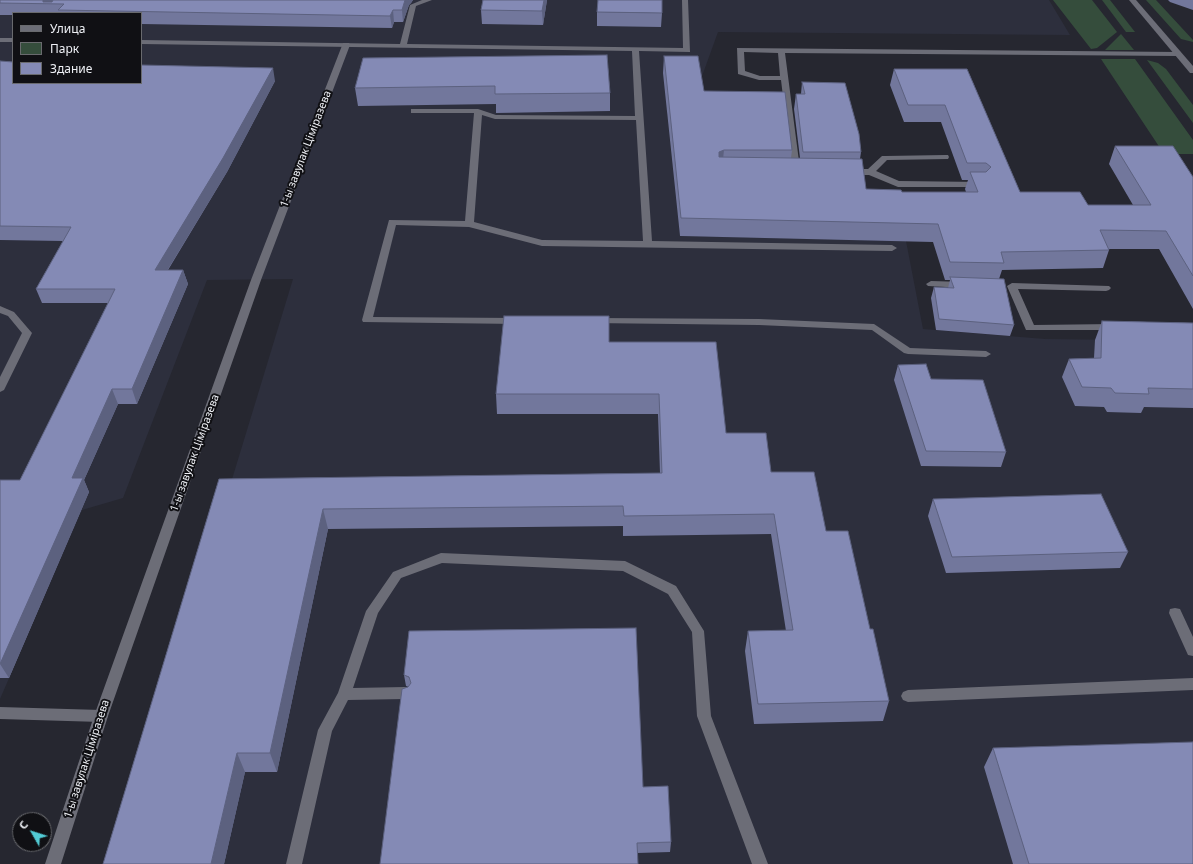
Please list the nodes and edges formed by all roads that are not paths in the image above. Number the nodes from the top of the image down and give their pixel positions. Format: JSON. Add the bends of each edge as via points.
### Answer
{"nodes":[{"id":1,"x":429,"y":0,"type":"edge"},
{"id":2,"x":685,"y":0,"type":"edge"},
{"id":3,"x":1132,"y":0,"type":"edge"},
{"id":4,"x":0,"y":40,"type":"edge"},
{"id":5,"x":12,"y":40,"type":"edge"},
{"id":6,"x":142,"y":42,"type":"edge"},
{"id":7,"x":346,"y":45,"type":"junction"},
{"id":8,"x":403,"y":46,"type":"junction"},
{"id":9,"x":635,"y":49,"type":"junction"},
{"id":10,"x":781,"y":50,"type":"junction"},
{"id":11,"x":1181,"y":56,"type":"junction"},
{"id":12,"x":1193,"y":64,"type":"edge"},
{"id":13,"x":1193,"y":71,"type":"edge"},
{"id":14,"x":785,"y":78,"type":"junction"},
{"id":15,"x":414,"y":111,"type":"edge"},
{"id":16,"x":478,"y":111,"type":"junction"},
{"id":17,"x":640,"y":118,"type":"junction"},
{"id":18,"x":945,"y":157,"type":"dead end"},
{"id":19,"x":796,"y":171,"type":"edge"},
{"id":20,"x":840,"y":172,"type":"edge"},
{"id":21,"x":870,"y":172,"type":"junction"},
{"id":22,"x":981,"y":185,"type":"edge"},
{"id":23,"x":469,"y":224,"type":"junction"},
{"id":24,"x":648,"y":244,"type":"junction"},
{"id":25,"x":892,"y":248,"type":"edge"},
{"id":26,"x":931,"y":284,"type":"dead end"},
{"id":27,"x":976,"y":285,"type":"edge"},
{"id":28,"x":1106,"y":288,"type":"dead end"},
{"id":29,"x":0,"y":309,"type":"edge"},
{"id":30,"x":527,"y":321,"type":"edge"},
{"id":31,"x":583,"y":321,"type":"edge"},
{"id":32,"x":1123,"y":327,"type":"edge"},
{"id":33,"x":986,"y":354,"type":"dead end"},
{"id":34,"x":0,"y":388,"type":"edge"},
{"id":35,"x":1175,"y":614,"type":"dead end"},
{"id":36,"x":1193,"y":651,"type":"edge"},
{"id":37,"x":1193,"y":684,"type":"edge"},
{"id":38,"x":405,"y":693,"type":"edge"},
{"id":39,"x":344,"y":694,"type":"junction"},
{"id":40,"x":908,"y":696,"type":"dead end"},
{"id":41,"x":0,"y":713,"type":"edge"},
{"id":42,"x":101,"y":716,"type":"junction"},
{"id":43,"x":53,"y":864,"type":"edge"},
{"id":44,"x":294,"y":864,"type":"edge"},
{"id":45,"x":760,"y":864,"type":"edge"}],
"edges":[{"from":1,"to":8,"type":"street","via":[[412,4]]},
{"from":2,"to":9,"type":"street","via":[[687,50]]},
{"from":3,"to":11,"type":"street"},
{"from":4,"to":5,"type":"street"},
{"from":6,"to":7,"type":"street"},
{"from":7,"to":8,"type":"street"},
{"from":7,"to":42,"type":"street","name":"1-ы завулак Ціміразева","via":[[256,280]]},
{"from":8,"to":9,"type":"street"},
{"from":9,"to":17,"type":"street"},
{"from":10,"to":11,"type":"street"},
{"from":10,"to":14,"type":"street"},
{"from":10,"to":14,"type":"street","via":[[740,50],[741,72],[758,78]]},
{"from":11,"to":12,"type":"street"},
{"from":11,"to":13,"type":"street"},
{"from":14,"to":19,"type":"street"},
{"from":15,"to":16,"type":"street"},
{"from":16,"to":17,"type":"street","via":[[495,117]]},
{"from":16,"to":23,"type":"street"},
{"from":17,"to":24,"type":"street"},
{"from":18,"to":21,"type":"street","via":[[885,158]]},
{"from":20,"to":21,"type":"street"},
{"from":21,"to":22,"type":"street","via":[[898,184]]},
{"from":23,"to":24,"type":"street","via":[[542,243]]},
{"from":23,"to":30,"type":"street","via":[[392,222],[367,320]]},
{"from":24,"to":25,"type":"street"},
{"from":26,"to":27,"type":"street"},
{"from":28,"to":32,"type":"street","via":[[1009,286],[1030,328]]},
{"from":29,"to":34,"type":"street","via":[[11,314],[26,333]]},
{"from":31,"to":33,"type":"street","via":[[759,322],[874,327],[908,351]]},
{"from":35,"to":36,"type":"street"},
{"from":37,"to":40,"type":"street"},
{"from":38,"to":39,"type":"street"},
{"from":39,"to":44,"type":"street","via":[[325,730]]},
{"from":39,"to":45,"type":"street","via":[[372,611],[396,575],[441,558],[625,566],[672,590],[698,631],[704,716]]},
{"from":41,"to":42,"type":"street"},
{"from":42,"to":43,"type":"street","name":"1-ы завулак Ціміразева"}]}
